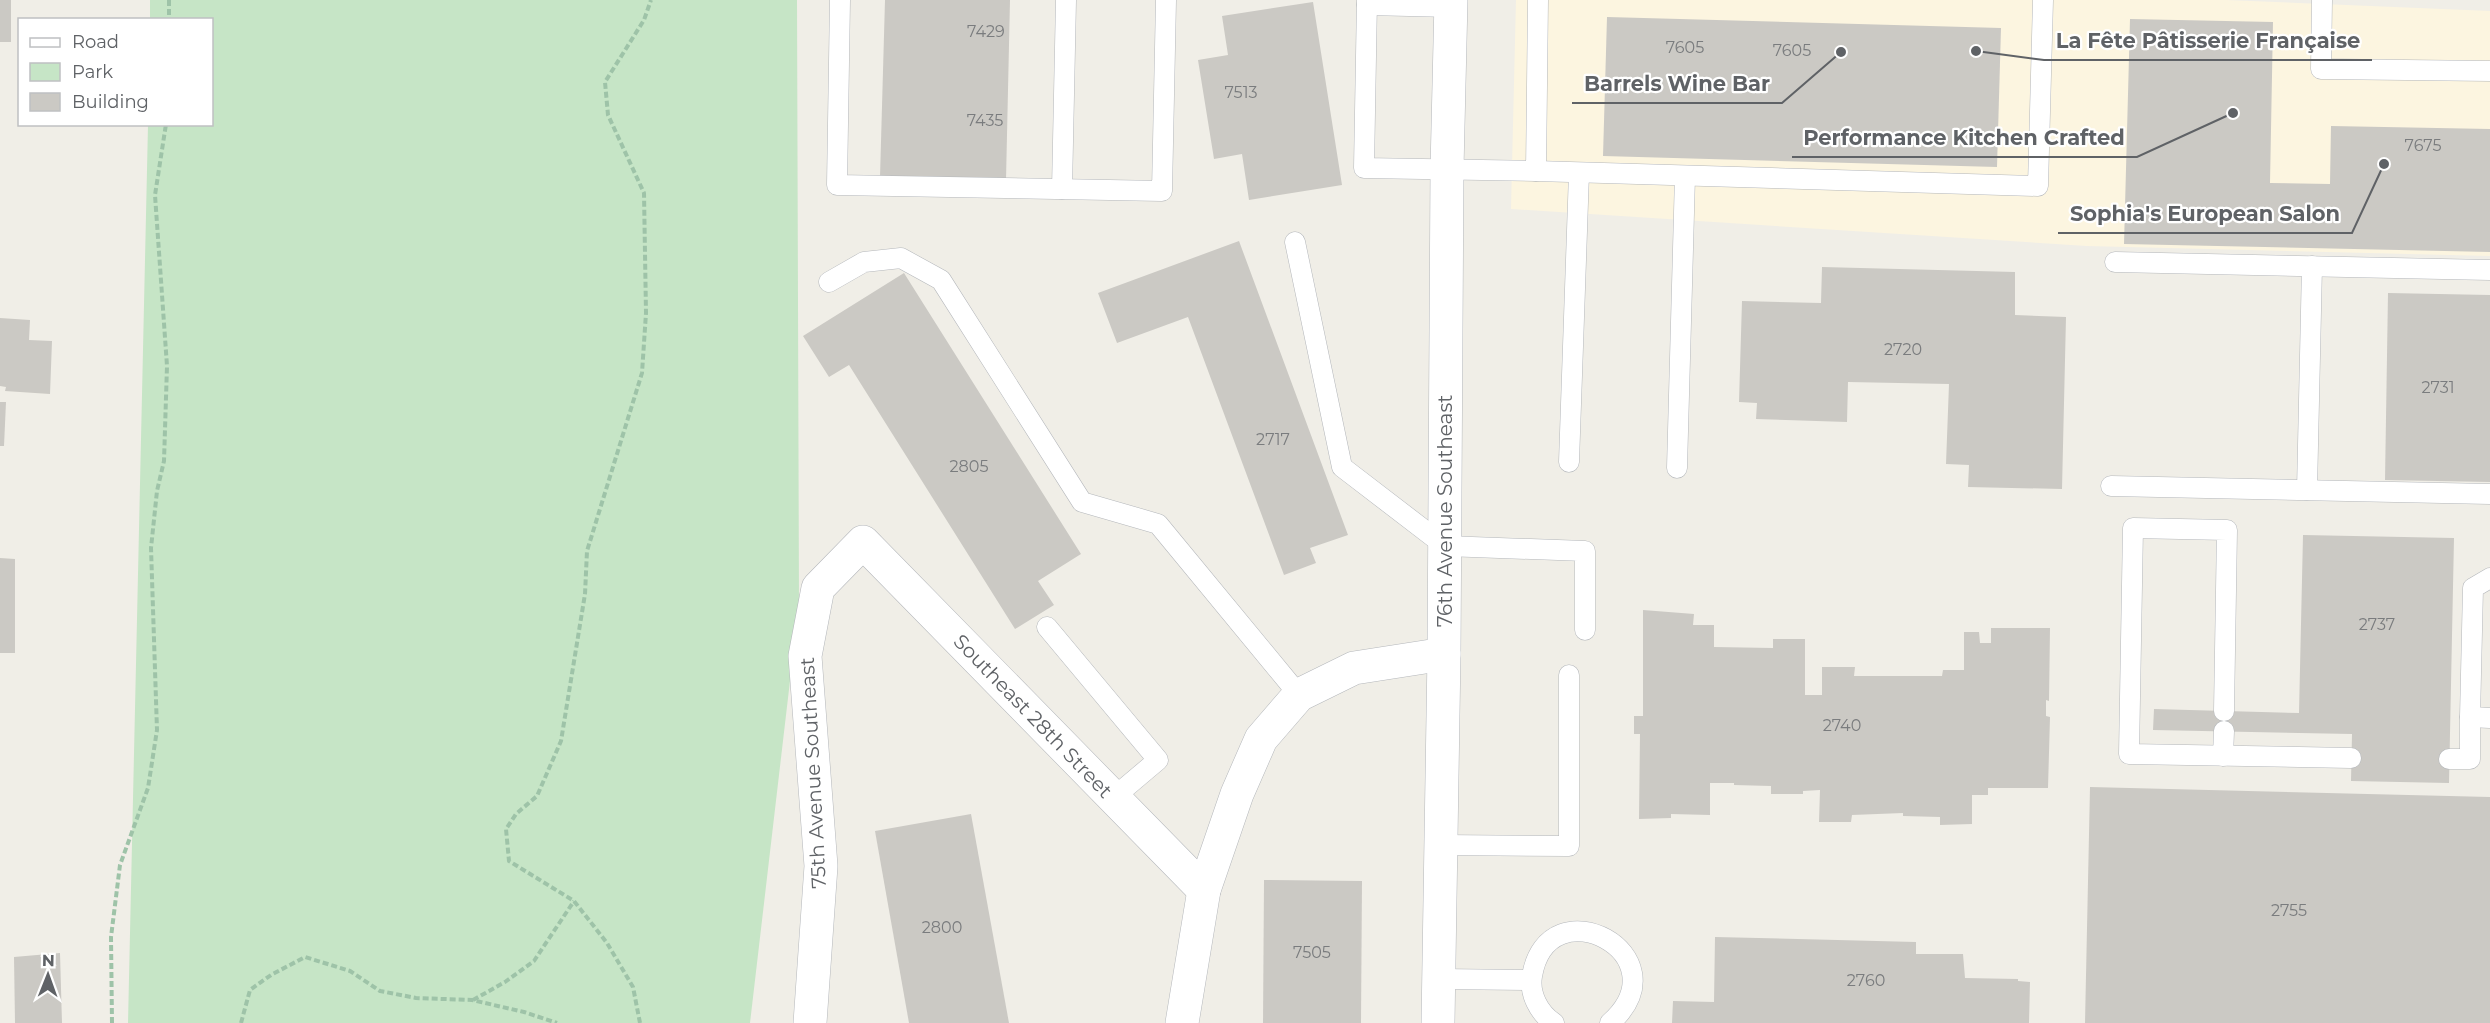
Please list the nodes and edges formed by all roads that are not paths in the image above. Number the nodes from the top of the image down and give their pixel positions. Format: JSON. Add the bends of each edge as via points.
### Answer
{"nodes":[{"id":1,"x":840,"y":0,"type":"edge"},
{"id":2,"x":1066,"y":0,"type":"edge"},
{"id":3,"x":1166,"y":0,"type":"edge"},
{"id":4,"x":1538,"y":0,"type":"edge"},
{"id":5,"x":2043,"y":0,"type":"edge"},
{"id":6,"x":2322,"y":0,"type":"edge"},
{"id":7,"x":1367,"y":2,"type":"edge"},
{"id":8,"x":1451,"y":3,"type":"edge"},
{"id":9,"x":2490,"y":71,"type":"edge"},
{"id":10,"x":1447,"y":169,"type":"junction"},
{"id":11,"x":1536,"y":171,"type":"junction"},
{"id":12,"x":1579,"y":173,"type":"junction"},
{"id":13,"x":1685,"y":176,"type":"junction"},
{"id":14,"x":1062,"y":189,"type":"junction"},
{"id":15,"x":1295,"y":242,"type":"dead end"},
{"id":16,"x":2115,"y":262,"type":"dead end"},
{"id":17,"x":2312,"y":266,"type":"junction"},
{"id":18,"x":2490,"y":270,"type":"edge"},
{"id":19,"x":829,"y":282,"type":"dead end"},
{"id":20,"x":1569,"y":462,"type":"dead end"},
{"id":21,"x":1677,"y":468,"type":"dead end"},
{"id":22,"x":2110,"y":486,"type":"dead end"},
{"id":23,"x":2307,"y":490,"type":"junction"},
{"id":24,"x":2490,"y":494,"type":"edge"},
{"id":25,"x":863,"y":542,"type":"joint"},
{"id":26,"x":1445,"y":546,"type":"junction"},
{"id":27,"x":2490,"y":578,"type":"edge"},
{"id":28,"x":1047,"y":627,"type":"dead end"},
{"id":29,"x":1585,"y":630,"type":"dead end"},
{"id":30,"x":1444,"y":654,"type":"junction"},
{"id":31,"x":1569,"y":675,"type":"dead end"},
{"id":32,"x":1299,"y":695,"type":"junction"},
{"id":33,"x":2224,"y":711,"type":"dead end"},
{"id":34,"x":2480,"y":717,"type":"edge"},
{"id":35,"x":2224,"y":731,"type":"dead end"},
{"id":36,"x":2223,"y":756,"type":"junction"},
{"id":37,"x":2351,"y":758,"type":"dead end"},
{"id":38,"x":2449,"y":759,"type":"dead end"},
{"id":39,"x":1113,"y":798,"type":"junction"},
{"id":40,"x":1441,"y":845,"type":"junction"},
{"id":41,"x":1204,"y":890,"type":"junction"},
{"id":42,"x":1439,"y":979,"type":"junction"},
{"id":43,"x":1531,"y":980,"type":"junction"},
{"id":44,"x":810,"y":1023,"type":"edge"},
{"id":45,"x":1182,"y":1023,"type":"edge"},
{"id":46,"x":1438,"y":1023,"type":"edge"},
{"id":47,"x":1554,"y":1023,"type":"edge"},
{"id":48,"x":1610,"y":1023,"type":"edge"}],
"edges":[{"from":1,"to":14,"type":"lane","via":[[837,185]]},
{"from":2,"to":14,"type":"lane"},
{"from":3,"to":14,"type":"lane","via":[[1162,191]]},
{"from":4,"to":11,"type":"lane"},
{"from":5,"to":13,"type":"lane","via":[[2038,186]]},
{"from":6,"to":9,"type":"lane","via":[[2321,69]]},
{"from":7,"to":8,"type":"lane"},
{"from":7,"to":10,"type":"lane","via":[[1364,168]]},
{"from":8,"to":10,"type":"street","name":"76th Avenue Southeast"},
{"from":10,"to":11,"type":"lane"},
{"from":10,"to":26,"type":"street","name":"76th Avenue Southeast"},
{"from":11,"to":12,"type":"lane"},
{"from":12,"to":13,"type":"lane"},
{"from":12,"to":20,"type":"lane"},
{"from":13,"to":21,"type":"lane"},
{"from":15,"to":26,"type":"lane","via":[[1342,467]]},
{"from":16,"to":17,"type":"lane"},
{"from":17,"to":18,"type":"lane"},
{"from":17,"to":23,"type":"lane"},
{"from":19,"to":32,"type":"lane","via":[[864,262],[901,258],[941,280],[1082,502],[1158,524]]},
{"from":22,"to":23,"type":"lane"},
{"from":23,"to":24,"type":"lane"},
{"from":25,"to":39,"type":"street","name":"Southeast 28th Street"},
{"from":25,"to":44,"type":"street","name":"75th Avenue Southeast","via":[[818,588],[805,656],[821,866]]},
{"from":26,"to":29,"type":"lane","via":[[1585,550]]},
{"from":26,"to":30,"type":"street","name":"76th Avenue Southeast"},
{"from":27,"to":34,"type":"lane","via":[[2473,588]]},
{"from":28,"to":39,"type":"lane","via":[[1158,760]]},
{"from":30,"to":32,"type":"street","via":[[1354,668]]},
{"from":30,"to":40,"type":"street","name":"76th Avenue Southeast"},
{"from":31,"to":40,"type":"lane","via":[[1569,846]]},
{"from":32,"to":41,"type":"street","via":[[1261,739],[1237,794]]},
{"from":33,"to":36,"type":"lane","via":[[2228,530],[2133,528],[2129,754]]},
{"from":34,"to":38,"type":"lane","via":[[2470,759]]},
{"from":35,"to":36,"type":"lane"},
{"from":36,"to":37,"type":"lane"},
{"from":39,"to":41,"type":"street","name":"Southeast 28th Street"},
{"from":40,"to":42,"type":"street","name":"76th Avenue Southeast"},
{"from":41,"to":45,"type":"street"},
{"from":42,"to":43,"type":"lane"},
{"from":42,"to":46,"type":"street","name":"76th Avenue Southeast"},
{"from":43,"to":47,"type":"lane","via":[[1540,1010]]},
{"from":43,"to":48,"type":"lane","via":[[1534,963],[1543,948],[1557,938],[1590,931],[1607,937],[1629,963],[1632,981],[1630,997]]}]}
